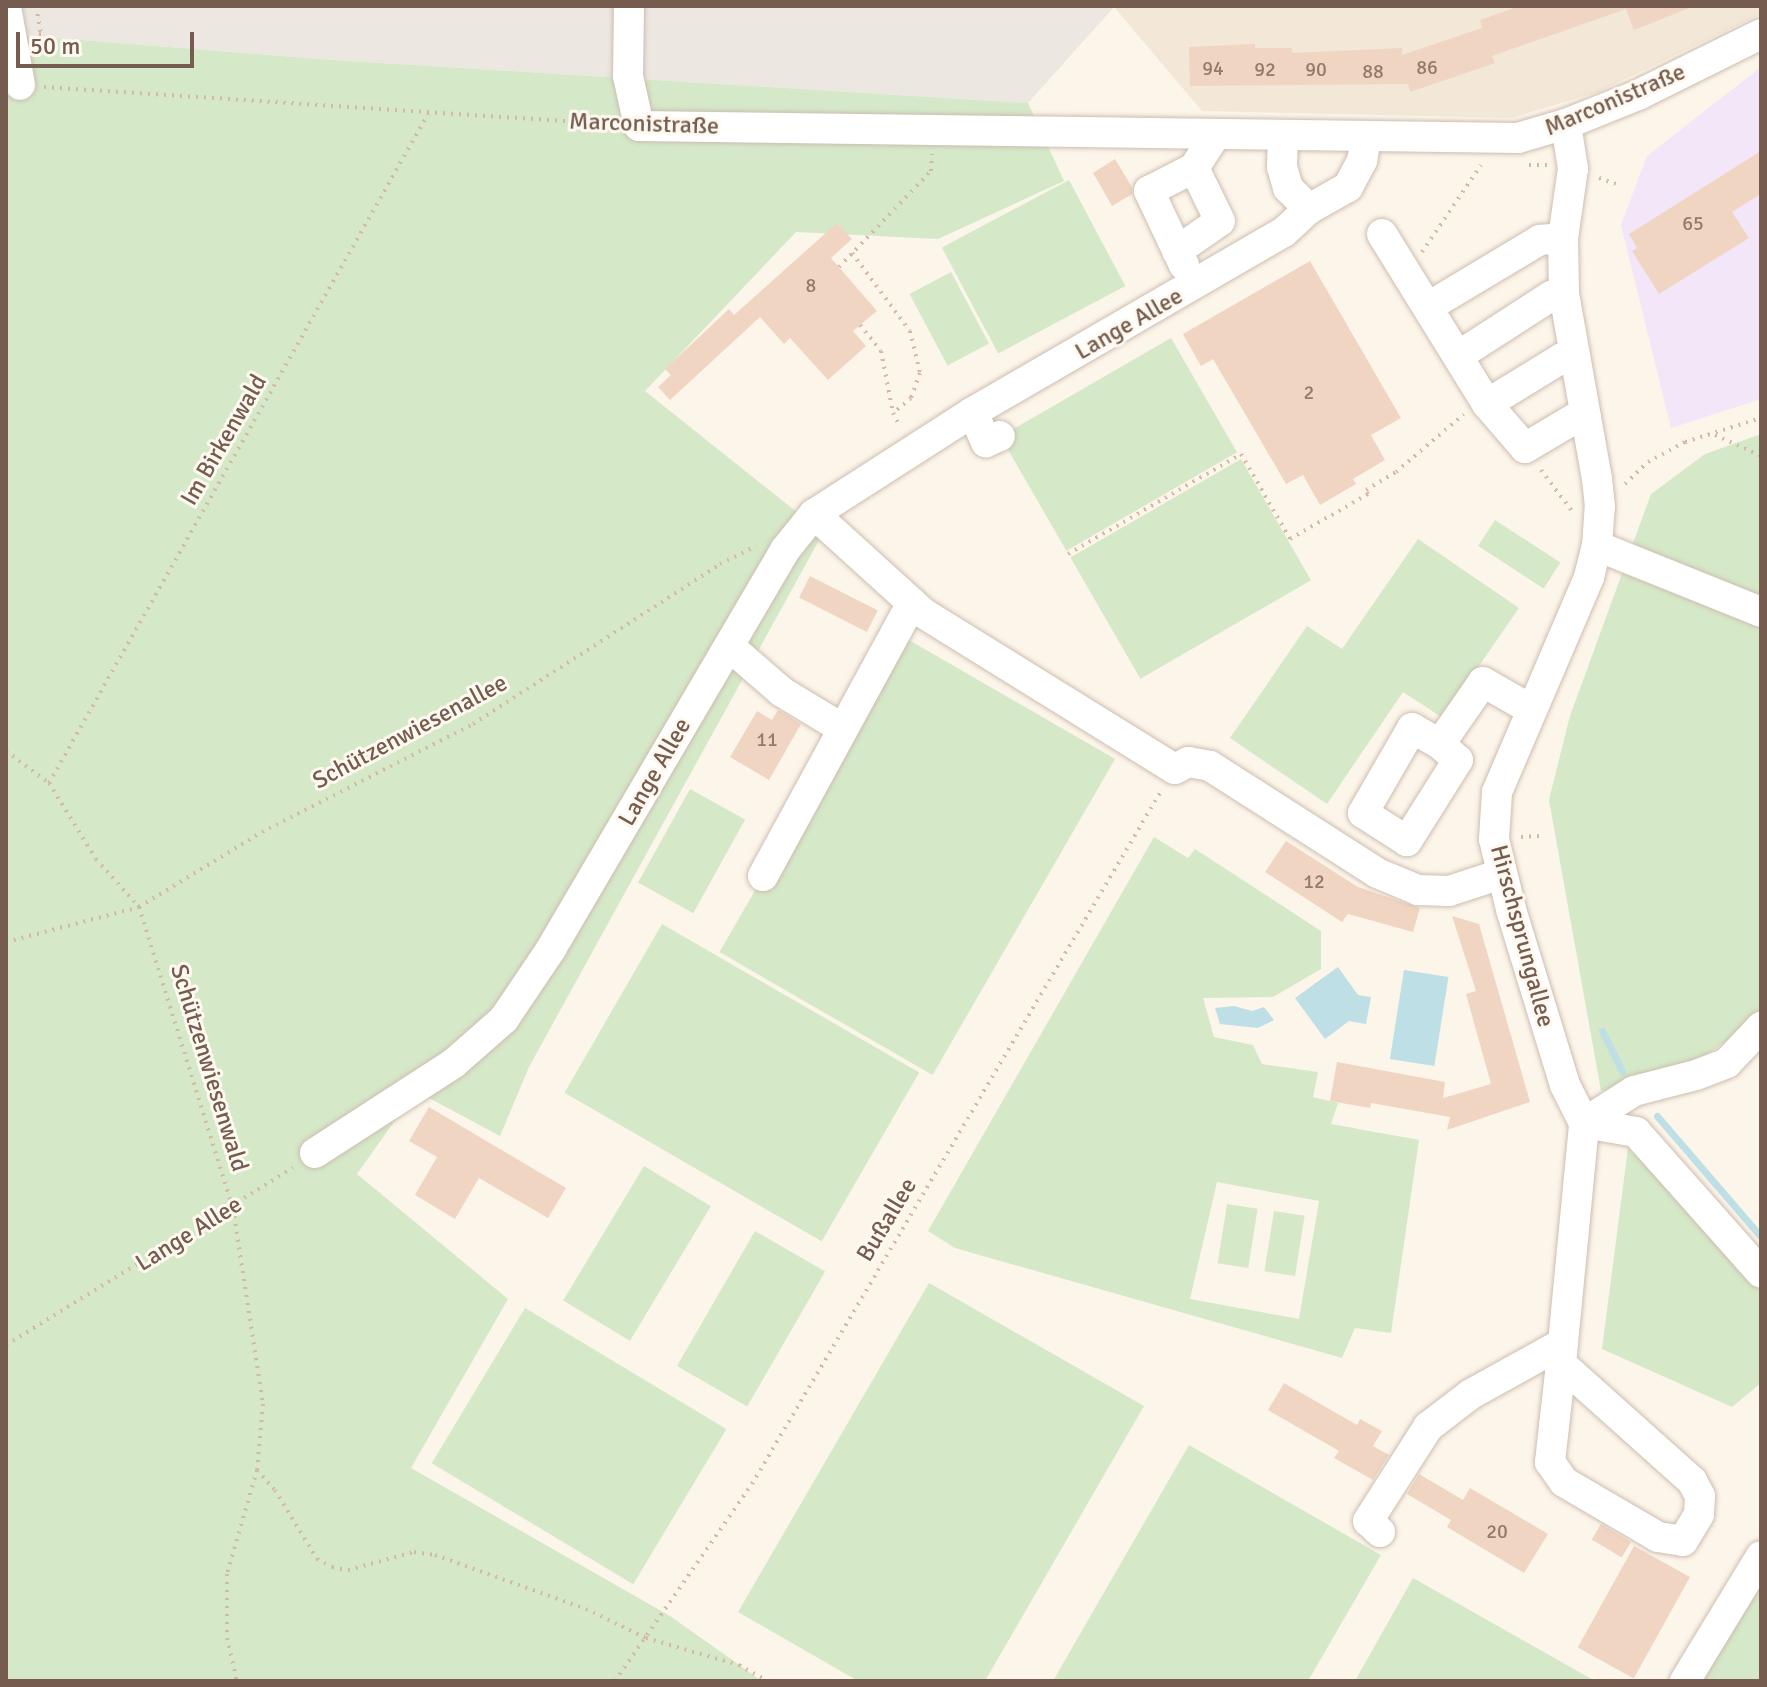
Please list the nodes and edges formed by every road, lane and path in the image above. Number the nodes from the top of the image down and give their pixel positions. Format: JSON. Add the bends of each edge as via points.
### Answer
{"nodes":[{"id":1,"x":36,"y":6,"type":"edge"},
{"id":2,"x":629,"y":6,"type":"edge"},
{"id":3,"x":6,"y":7,"type":"edge"},
{"id":4,"x":41,"y":34,"type":"dead end"},
{"id":5,"x":1761,"y":34,"type":"edge"},
{"id":6,"x":20,"y":85,"type":"joint"},
{"id":7,"x":428,"y":114,"type":"junction"},
{"id":8,"x":1566,"y":124,"type":"junction"},
{"id":9,"x":639,"y":126,"type":"junction"},
{"id":10,"x":936,"y":132,"type":"junction"},
{"id":11,"x":1215,"y":136,"type":"junction"},
{"id":12,"x":1283,"y":136,"type":"junction"},
{"id":13,"x":1366,"y":138,"type":"junction"},
{"id":14,"x":1481,"y":165,"type":"dead end"},
{"id":15,"x":1194,"y":168,"type":"junction"},
{"id":16,"x":1309,"y":209,"type":"junction"},
{"id":17,"x":1382,"y":234,"type":"dead end"},
{"id":18,"x":1563,"y":238,"type":"junction"},
{"id":19,"x":852,"y":253,"type":"junction"},
{"id":20,"x":839,"y":267,"type":"dead end"},
{"id":21,"x":1406,"y":277,"type":"junction"},
{"id":22,"x":1564,"y":294,"type":"junction"},
{"id":23,"x":1428,"y":307,"type":"junction"},
{"id":24,"x":860,"y":325,"type":"dead end"},
{"id":25,"x":1458,"y":356,"type":"junction"},
{"id":26,"x":1574,"y":356,"type":"junction"},
{"id":27,"x":1485,"y":401,"type":"junction"},
{"id":28,"x":973,"y":412,"type":"junction"},
{"id":29,"x":893,"y":413,"type":"junction"},
{"id":30,"x":1584,"y":413,"type":"junction"},
{"id":31,"x":1761,"y":418,"type":"edge"},
{"id":32,"x":1713,"y":434,"type":"junction"},
{"id":33,"x":1000,"y":436,"type":"dead end"},
{"id":34,"x":1525,"y":448,"type":"junction"},
{"id":35,"x":911,"y":451,"type":"junction"},
{"id":36,"x":1761,"y":456,"type":"edge"},
{"id":37,"x":1648,"y":462,"type":"dead end"},
{"id":38,"x":1600,"y":507,"type":"junction"},
{"id":39,"x":814,"y":514,"type":"junction"},
{"id":40,"x":760,"y":543,"type":"dead end"},
{"id":41,"x":1597,"y":546,"type":"junction"},
{"id":42,"x":1068,"y":554,"type":"dead end"},
{"id":43,"x":912,"y":603,"type":"junction"},
{"id":44,"x":1761,"y":612,"type":"edge"},
{"id":45,"x":729,"y":646,"type":"junction"},
{"id":46,"x":1532,"y":710,"type":"junction"},
{"id":47,"x":843,"y":729,"type":"junction"},
{"id":48,"x":1440,"y":744,"type":"dead end"},
{"id":49,"x":6,"y":751,"type":"edge"},
{"id":50,"x":1175,"y":769,"type":"junction"},
{"id":51,"x":49,"y":783,"type":"junction"},
{"id":52,"x":1501,"y":874,"type":"junction"},
{"id":53,"x":763,"y":876,"type":"dead end"},
{"id":54,"x":139,"y":907,"type":"junction"},
{"id":55,"x":6,"y":942,"type":"edge"},
{"id":56,"x":1761,"y":1027,"type":"edge"},
{"id":57,"x":1584,"y":1123,"type":"junction"},
{"id":58,"x":315,"y":1153,"type":"joint"},
{"id":59,"x":233,"y":1208,"type":"junction"},
{"id":60,"x":1761,"y":1273,"type":"edge"},
{"id":61,"x":6,"y":1345,"type":"edge"},
{"id":62,"x":1562,"y":1353,"type":"junction"},
{"id":63,"x":257,"y":1470,"type":"junction"},
{"id":64,"x":1380,"y":1532,"type":"dead end"},
{"id":65,"x":1761,"y":1556,"type":"edge"},
{"id":66,"x":646,"y":1638,"type":"junction"},
{"id":67,"x":237,"y":1681,"type":"edge"},
{"id":68,"x":615,"y":1681,"type":"edge"},
{"id":69,"x":768,"y":1681,"type":"edge"},
{"id":70,"x":1685,"y":1681,"type":"edge"}],
"edges":[{"from":1,"to":4,"type":"path"},
{"from":2,"to":9,"type":"street","via":[[628,76]]},
{"from":3,"to":6,"type":"street"},
{"from":5,"to":8,"type":"street","name":"Marconistraße"},
{"from":6,"to":7,"type":"path","name":"Marconistraße"},
{"from":7,"to":9,"type":"path","name":"Marconistraße"},
{"from":7,"to":51,"type":"path","name":"Im Birkenwald"},
{"from":8,"to":13,"type":"street","name":"Marconistraße","via":[[1518,138]]},
{"from":8,"to":18,"type":"street","name":"Hirschsprungallee","via":[[1573,169]]},
{"from":9,"to":10,"type":"street","name":"Marconistraße"},
{"from":10,"to":11,"type":"street","name":"Marconistraße"},
{"from":10,"to":19,"type":"path","via":[[931,171]]},
{"from":11,"to":12,"type":"street","name":"Marconistraße"},
{"from":11,"to":15,"type":"street"},
{"from":12,"to":13,"type":"street","name":"Marconistraße"},
{"from":12,"to":16,"type":"street","via":[[1288,188]]},
{"from":13,"to":16,"type":"street","via":[[1362,161],[1348,187]]},
{"from":14,"to":21,"type":"path"},
{"from":15,"to":15,"type":"street","via":[[1220,221],[1180,258],[1149,191]]},
{"from":16,"to":28,"type":"street","name":"Lange Allee","via":[[1245,256]]},
{"from":17,"to":21,"type":"street"},
{"from":18,"to":22,"type":"street","name":"Hirschsprungallee"},
{"from":18,"to":23,"type":"street","via":[[1540,240]]},
{"from":19,"to":20,"type":"path"},
{"from":19,"to":29,"type":"path","via":[[910,331],[920,373],[911,398]]},
{"from":21,"to":23,"type":"street"},
{"from":22,"to":25,"type":"street","via":[[1551,296]]},
{"from":22,"to":26,"type":"street","name":"Hirschsprungallee"},
{"from":23,"to":25,"type":"street"},
{"from":24,"to":29,"type":"path","via":[[881,351]]},
{"from":25,"to":27,"type":"street"},
{"from":26,"to":27,"type":"street"},
{"from":26,"to":30,"type":"street","name":"Hirschsprungallee"},
{"from":27,"to":34,"type":"street"},
{"from":27,"to":42,"type":"path","via":[[1366,490],[1368,494],[1290,539],[1241,454]]},
{"from":28,"to":33,"type":"street","via":[[986,442]]},
{"from":28,"to":35,"type":"street","name":"Lange Allee"},
{"from":29,"to":35,"type":"path"},
{"from":30,"to":34,"type":"street"},
{"from":30,"to":38,"type":"street","name":"Hirschsprungallee"},
{"from":31,"to":32,"type":"path"},
{"from":32,"to":36,"type":"path"},
{"from":32,"to":37,"type":"path"},
{"from":34,"to":38,"type":"path","via":[[1575,514]]},
{"from":35,"to":39,"type":"street","name":"Lange Allee"},
{"from":38,"to":41,"type":"street","name":"Hirschsprungallee"},
{"from":39,"to":43,"type":"street"},
{"from":39,"to":45,"type":"street","name":"Lange Allee","via":[[785,550]]},
{"from":40,"to":54,"type":"path","name":"Schützenwiesenallee","via":[[473,724],[262,832]]},
{"from":41,"to":44,"type":"street"},
{"from":41,"to":46,"type":"street","name":"Hirschsprungallee"},
{"from":43,"to":47,"type":"street"},
{"from":43,"to":50,"type":"street"},
{"from":45,"to":47,"type":"street","via":[[782,692]]},
{"from":45,"to":58,"type":"street","name":"Lange Allee","via":[[551,949],[504,1019],[454,1063]]},
{"from":46,"to":48,"type":"street","via":[[1483,682]]},
{"from":46,"to":52,"type":"street","name":"Hirschsprungallee","via":[[1497,792],[1494,839]]},
{"from":47,"to":53,"type":"street"},
{"from":49,"to":51,"type":"path","name":"Schützenwiesenwald"},
{"from":50,"to":52,"type":"street","via":[[1188,762],[1210,766],[1377,873],[1418,890],[1449,891]]},
{"from":50,"to":66,"type":"path","name":"Bußallee","via":[[752,1484]]},
{"from":51,"to":54,"type":"path","name":"Schützenwiesenwald","via":[[96,859]]},
{"from":52,"to":57,"type":"street","name":"Hirschsprungallee","via":[[1565,1085]]},
{"from":54,"to":55,"type":"path","name":"Schützenwiesenallee"},
{"from":54,"to":59,"type":"path","name":"Schützenwiesenwald"},
{"from":56,"to":57,"type":"street","via":[[1727,1063],[1634,1091]]},
{"from":57,"to":60,"type":"street","via":[[1636,1132]]},
{"from":57,"to":62,"type":"street"},
{"from":58,"to":59,"type":"path","name":"Lange Allee"},
{"from":59,"to":61,"type":"path","name":"Lange Allee"},
{"from":59,"to":63,"type":"path","name":"Schützenwiesenwald","via":[[263,1404]]},
{"from":62,"to":62,"type":"street","via":[[1692,1481],[1700,1496],[1699,1514],[1683,1541],[1658,1537],[1564,1482],[1550,1462]]},
{"from":62,"to":64,"type":"street","via":[[1471,1394],[1428,1427],[1368,1521]]},
{"from":63,"to":66,"type":"path","via":[[317,1559],[332,1567],[348,1570],[414,1552],[435,1555],[572,1604]]},
{"from":63,"to":67,"type":"path","name":"Schützenwiesenwald","via":[[227,1574],[227,1638]]},
{"from":65,"to":70,"type":"street"},
{"from":66,"to":68,"type":"path","name":"Bußallee"},
{"from":66,"to":69,"type":"path","via":[[739,1665]]}]}
